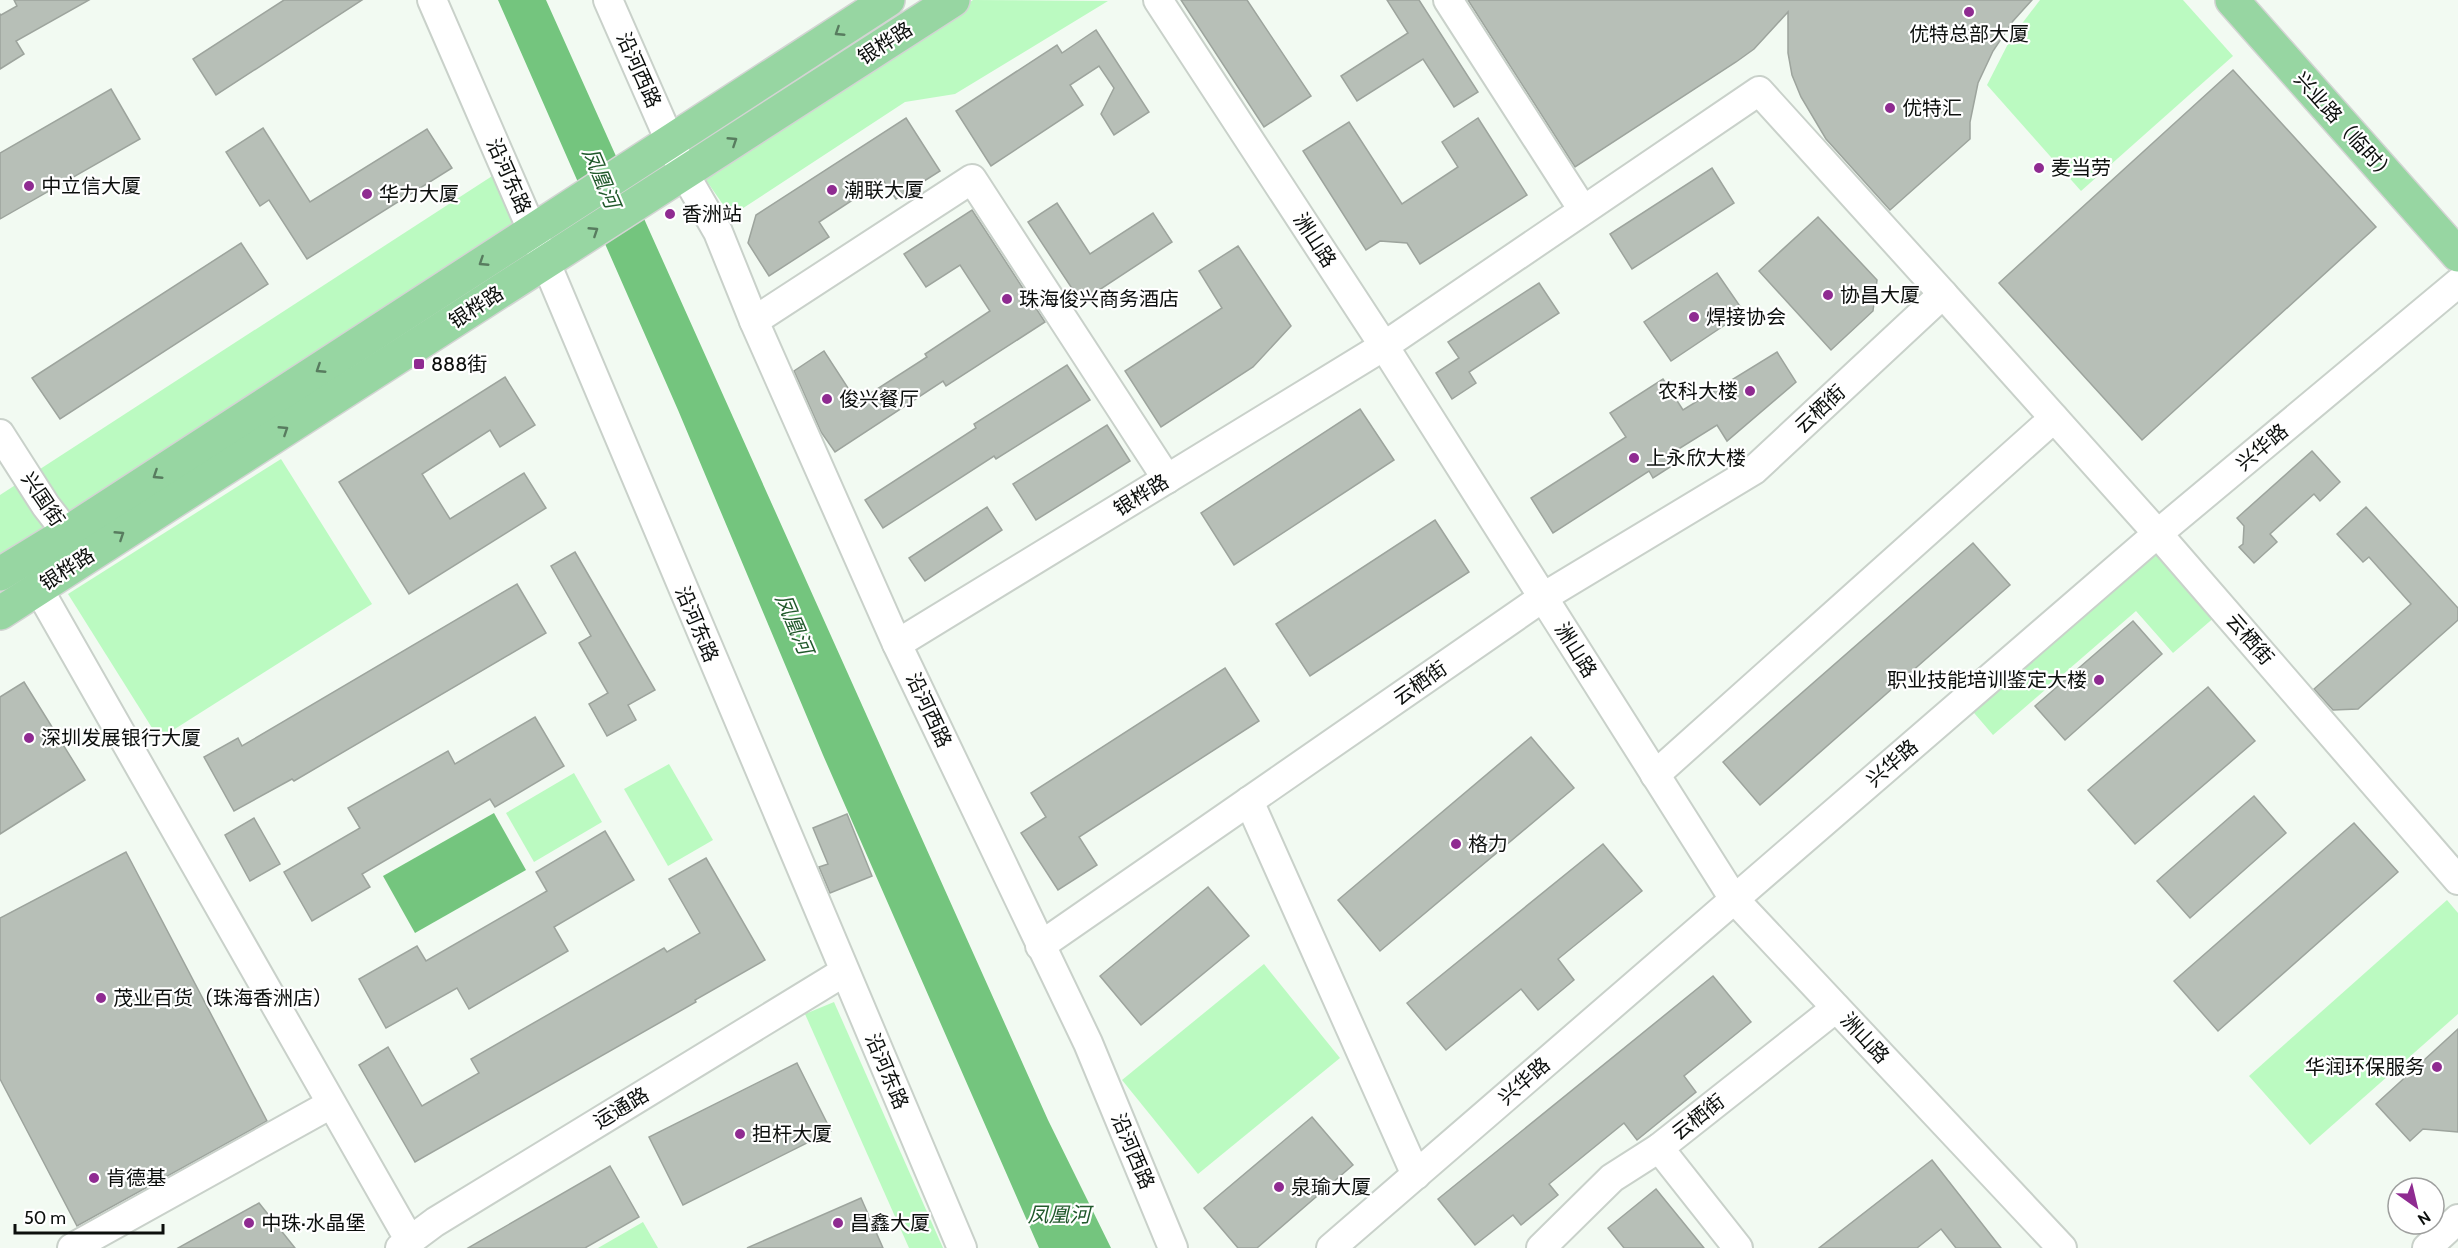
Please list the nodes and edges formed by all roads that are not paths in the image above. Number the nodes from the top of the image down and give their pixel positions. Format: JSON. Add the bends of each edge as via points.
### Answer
{"nodes":[{"id":1,"x":432,"y":0,"type":"edge"},
{"id":2,"x":608,"y":0,"type":"edge"},
{"id":3,"x":888,"y":0,"type":"edge"},
{"id":4,"x":952,"y":0,"type":"edge"},
{"id":5,"x":1158,"y":0,"type":"edge"},
{"id":6,"x":1448,"y":0,"type":"edge"},
{"id":7,"x":2232,"y":0,"type":"edge"},
{"id":8,"x":670,"y":140,"type":"junction"},
{"id":9,"x":684,"y":173,"type":"junction"},
{"id":10,"x":1583,"y":210,"type":"junction"},
{"id":11,"x":532,"y":230,"type":"junction"},
{"id":12,"x":2458,"y":255,"type":"edge"},
{"id":13,"x":545,"y":263,"type":"junction"},
{"id":14,"x":2458,"y":283,"type":"edge"},
{"id":15,"x":1943,"y":294,"type":"junction"},
{"id":16,"x":754,"y":321,"type":"junction"},
{"id":17,"x":1384,"y":346,"type":"junction"},
{"id":18,"x":2054,"y":418,"type":"junction"},
{"id":19,"x":0,"y":434,"type":"edge"},
{"id":20,"x":1167,"y":479,"type":"junction"},
{"id":21,"x":67,"y":533,"type":"junction"},
{"id":22,"x":2158,"y":534,"type":"junction"},
{"id":23,"x":0,"y":574,"type":"edge"},
{"id":24,"x":38,"y":588,"type":"junction"},
{"id":25,"x":1543,"y":598,"type":"junction"},
{"id":26,"x":0,"y":613,"type":"edge"},
{"id":27,"x":897,"y":644,"type":"junction"},
{"id":28,"x":1656,"y":775,"type":"junction"},
{"id":29,"x":1249,"y":801,"type":"junction"},
{"id":30,"x":2458,"y":880,"type":"edge"},
{"id":31,"x":1734,"y":899,"type":"junction"},
{"id":32,"x":1040,"y":946,"type":"junction"},
{"id":33,"x":844,"y":972,"type":"junction"},
{"id":34,"x":1836,"y":1008,"type":"junction"},
{"id":35,"x":332,"y":1104,"type":"junction"},
{"id":36,"x":1659,"y":1148,"type":"junction"},
{"id":37,"x":1416,"y":1175,"type":"junction"},
{"id":38,"x":2458,"y":1219,"type":"edge"},
{"id":39,"x":405,"y":1245,"type":"edge"},
{"id":40,"x":72,"y":1248,"type":"edge"},
{"id":41,"x":962,"y":1248,"type":"edge"},
{"id":42,"x":1173,"y":1248,"type":"edge"},
{"id":43,"x":1331,"y":1248,"type":"edge"},
{"id":44,"x":1541,"y":1248,"type":"edge"},
{"id":45,"x":1738,"y":1248,"type":"edge"},
{"id":46,"x":2062,"y":1248,"type":"edge"},
{"id":47,"x":2427,"y":1248,"type":"edge"}],
"edges":[{"from":1,"to":11,"type":"street","name":"沿河东路"},
{"from":2,"to":8,"type":"street","name":"沿河西路"},
{"from":3,"to":8,"type":"main road","name":"银桦路","one_way":true},
{"from":9,"to":4,"type":"main road","name":"银桦路","one_way":true},
{"from":5,"to":17,"type":"street","name":"洲山路"},
{"from":6,"to":10,"type":"street"},
{"from":7,"to":12,"type":"main road","name":"兴业路（临时）"},
{"from":8,"to":9,"type":"street","name":"沿河西路"},
{"from":8,"to":11,"type":"main road","name":"银桦路"},
{"from":13,"to":9,"type":"main road","name":"银桦路","one_way":true},
{"from":9,"to":16,"type":"street","name":"沿河西路","via":[[718,232]]},
{"from":10,"to":15,"type":"street","name":"银桦路","via":[[1759,91]]},
{"from":10,"to":17,"type":"street","name":"银桦路"},
{"from":11,"to":13,"type":"street","name":"沿河东路"},
{"from":11,"to":21,"type":"main road","name":"银桦路","one_way":true},
{"from":24,"to":13,"type":"main road","name":"银桦路","one_way":true},
{"from":13,"to":33,"type":"street","name":"沿河东路"},
{"from":14,"to":22,"type":"street","name":"兴华路"},
{"from":15,"to":18,"type":"street","name":"云栖街"},
{"from":15,"to":25,"type":"street","name":"云栖街","via":[[1754,470]]},
{"from":16,"to":20,"type":"street","via":[[972,179]]},
{"from":16,"to":27,"type":"street","name":"沿河西路"},
{"from":17,"to":20,"type":"street","name":"银桦路"},
{"from":17,"to":25,"type":"street","name":"洲山路"},
{"from":18,"to":22,"type":"street","name":"云栖街"},
{"from":18,"to":28,"type":"street"},
{"from":19,"to":21,"type":"street","name":"兴国街"},
{"from":20,"to":27,"type":"street","name":"银桦路"},
{"from":21,"to":23,"type":"main road","name":"银桦路"},
{"from":22,"to":30,"type":"street","name":"云栖街"},
{"from":22,"to":31,"type":"street","name":"兴华路"},
{"from":24,"to":26,"type":"main road","name":"银桦路"},
{"from":24,"to":35,"type":"street"},
{"from":25,"to":28,"type":"street","name":"洲山路"},
{"from":25,"to":29,"type":"street","name":"云栖街"},
{"from":27,"to":32,"type":"street","name":"沿河西路"},
{"from":28,"to":31,"type":"street","name":"洲山路"},
{"from":29,"to":32,"type":"street","name":"云栖街"},
{"from":29,"to":37,"type":"street"},
{"from":31,"to":34,"type":"street","name":"洲山路"},
{"from":31,"to":37,"type":"street","name":"兴华路"},
{"from":32,"to":42,"type":"street","name":"沿河西路","via":[[1088,1043]]},
{"from":33,"to":39,"type":"street","name":"运通路","via":[[435,1222]]},
{"from":33,"to":41,"type":"street","name":"沿河东路"},
{"from":34,"to":36,"type":"street","name":"云栖街"},
{"from":34,"to":46,"type":"street","name":"洲山路"},
{"from":35,"to":39,"type":"street"},
{"from":35,"to":40,"type":"street"},
{"from":36,"to":44,"type":"street","via":[[1612,1178]]},
{"from":36,"to":45,"type":"street","name":"云栖街"},
{"from":37,"to":43,"type":"street","name":"兴华路"},
{"from":38,"to":47,"type":"street"}]}
